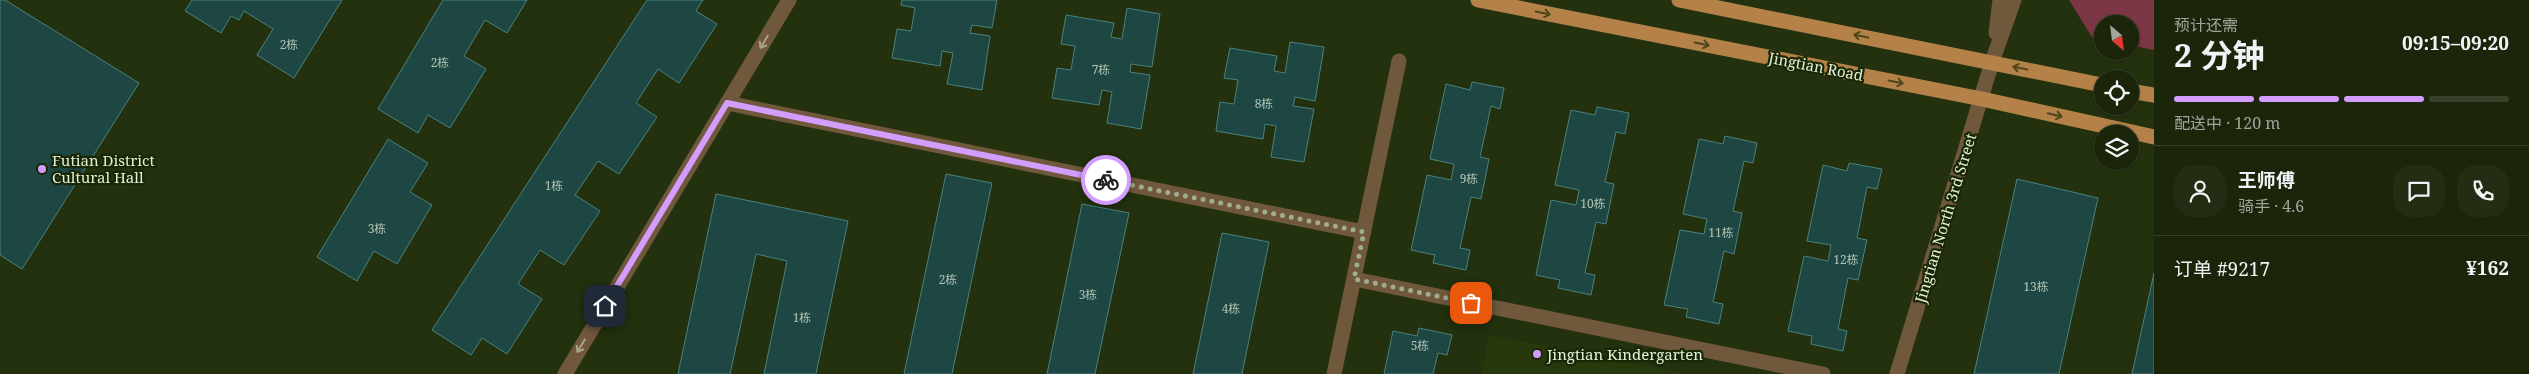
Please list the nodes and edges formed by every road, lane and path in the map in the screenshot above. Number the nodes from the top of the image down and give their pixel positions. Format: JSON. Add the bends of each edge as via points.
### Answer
{"nodes":[{"id":1,"x":789,"y":0,"type":"edge"},
{"id":2,"x":1478,"y":0,"type":"edge"},
{"id":3,"x":1679,"y":0,"type":"edge"},
{"id":4,"x":2000,"y":0,"type":"edge"},
{"id":5,"x":2014,"y":0,"type":"edge"},
{"id":6,"x":1399,"y":61,"type":"dead end"},
{"id":7,"x":1992,"y":62,"type":"junction"},
{"id":8,"x":2094,"y":83,"type":"edge"},
{"id":9,"x":2139,"y":92,"type":"edge"},
{"id":10,"x":2154,"y":96,"type":"edge"},
{"id":11,"x":1982,"y":99,"type":"junction"},
{"id":12,"x":727,"y":103,"type":"junction"},
{"id":13,"x":2154,"y":137,"type":"edge"},
{"id":14,"x":1364,"y":232,"type":"junction"},
{"id":15,"x":1354,"y":279,"type":"junction"},
{"id":16,"x":565,"y":374,"type":"edge"},
{"id":17,"x":1334,"y":374,"type":"edge"},
{"id":18,"x":1823,"y":374,"type":"edge"},
{"id":19,"x":1897,"y":374,"type":"edge"}],
"edges":[{"from":1,"to":12,"type":"street","one_way":true},
{"from":2,"to":11,"type":"main road","name":"Jingtian Road","one_way":true},
{"from":7,"to":3,"type":"main road","one_way":true},
{"from":4,"to":7,"type":"street","name":"Jingtian North 3rd Street"},
{"from":5,"to":7,"type":"street","name":"Jingtian North 3rd Street"},
{"from":6,"to":14,"type":"street"},
{"from":8,"to":7,"type":"main road","one_way":true},
{"from":7,"to":11,"type":"street","name":"Jingtian North 3rd Street"},
{"from":9,"to":10,"type":"main road"},
{"from":11,"to":13,"type":"main road","name":"Jingtian Road","one_way":true},
{"from":11,"to":19,"type":"street","name":"Jingtian North 3rd Street"},
{"from":12,"to":14,"type":"street"},
{"from":12,"to":16,"type":"street","one_way":true},
{"from":14,"to":15,"type":"street"},
{"from":15,"to":17,"type":"street"},
{"from":15,"to":18,"type":"street"}]}
